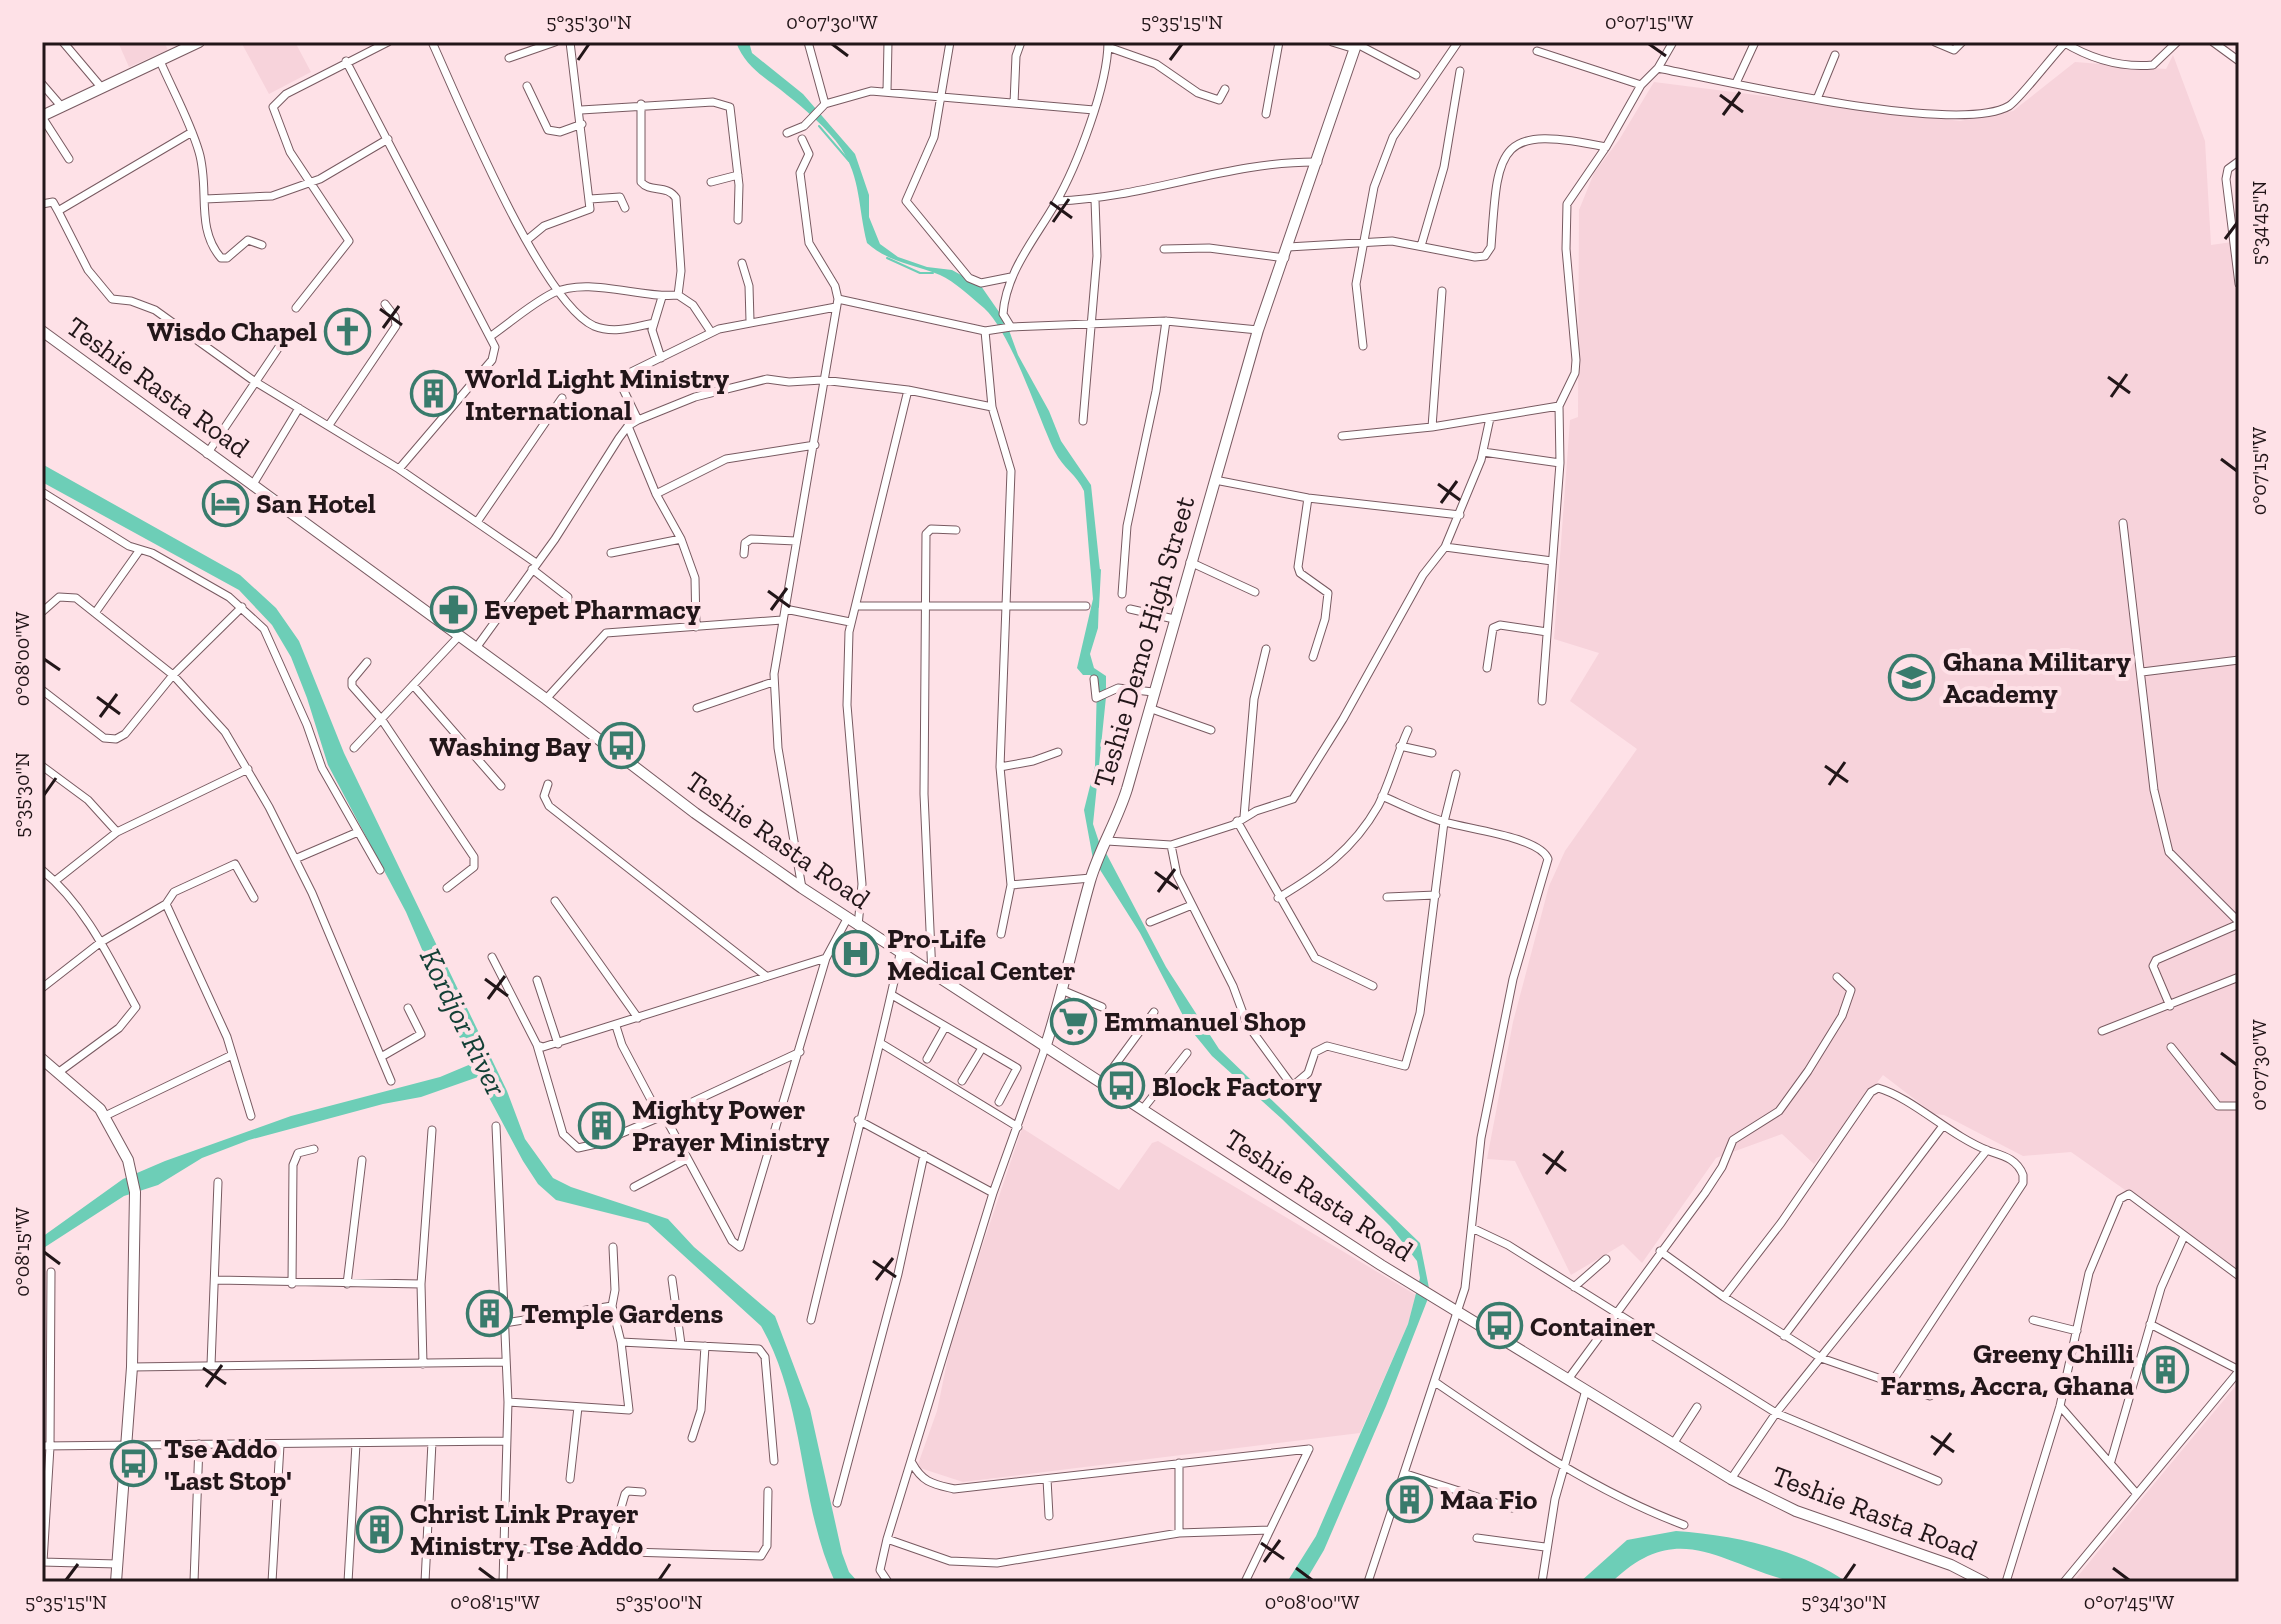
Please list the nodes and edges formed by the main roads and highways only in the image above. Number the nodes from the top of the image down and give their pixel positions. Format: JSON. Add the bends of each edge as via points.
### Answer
{"nodes":[{"id":1,"x":199,"y":42,"type":"edge"},
{"id":2,"x":1356,"y":45,"type":"edge"},
{"id":3,"x":42,"y":117,"type":"edge"},
{"id":4,"x":42,"y":331,"type":"edge"},
{"id":5,"x":1045,"y":1048,"type":"junction"},
{"id":6,"x":42,"y":1059,"type":"edge"},
{"id":7,"x":116,"y":1582,"type":"edge"},
{"id":8,"x":1984,"y":1582,"type":"edge"}],
"edges":[{"from":1,"to":3,"type":"main road"},
{"from":2,"to":5,"type":"main road","name":"Teshie Demo High Street","via":[[1258,330],[1127,789],[1091,878]]},
{"from":4,"to":5,"type":"main road","name":"Teshie Rasta Road","via":[[695,813]]},
{"from":5,"to":8,"type":"main road","name":"Teshie Rasta Road","via":[[1731,1479],[1796,1511],[1951,1565]]},
{"from":6,"to":7,"type":"main road","via":[[105,1116],[135,1192],[132,1367]]}]}
